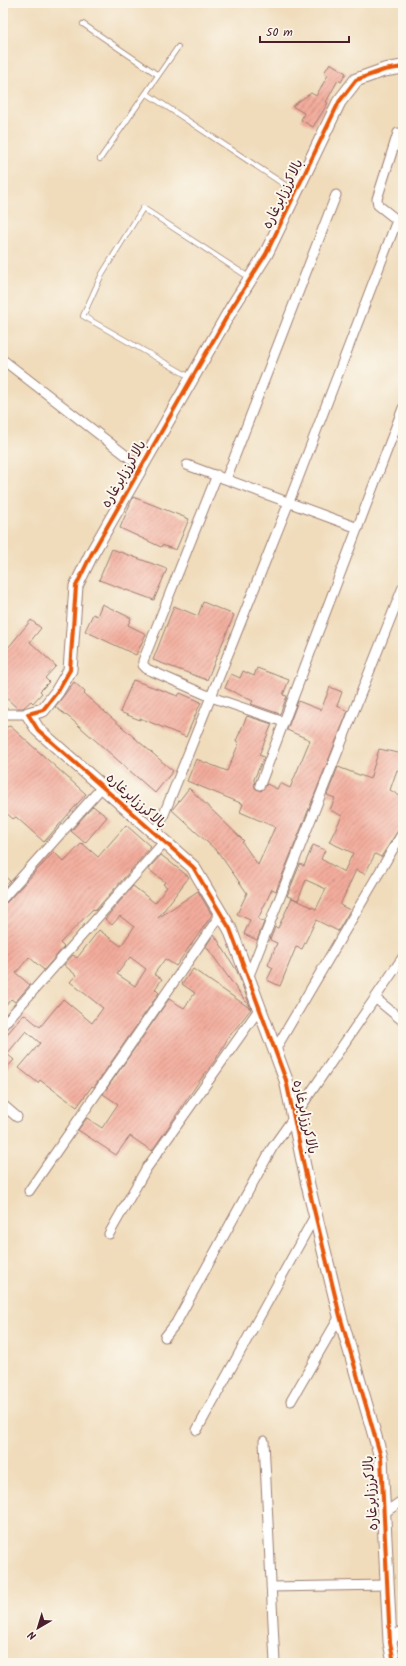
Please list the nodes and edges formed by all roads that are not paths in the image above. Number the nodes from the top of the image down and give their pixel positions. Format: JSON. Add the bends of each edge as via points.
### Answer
{"nodes":[{"id":1,"x":83,"y":24,"type":"dead end"},
{"id":2,"x":178,"y":47,"type":"dead end"},
{"id":3,"x":403,"y":67,"type":"edge"},
{"id":4,"x":158,"y":75,"type":"junction"},
{"id":5,"x":146,"y":93,"type":"junction"},
{"id":6,"x":398,"y":133,"type":"dead end"},
{"id":7,"x":100,"y":159,"type":"dead end"},
{"id":8,"x":296,"y":192,"type":"junction"},
{"id":9,"x":336,"y":195,"type":"dead end"},
{"id":10,"x":250,"y":279,"type":"junction"},
{"id":11,"x":3,"y":360,"type":"edge"},
{"id":12,"x":192,"y":378,"type":"junction"},
{"id":13,"x":403,"y":408,"type":"edge"},
{"id":14,"x":187,"y":465,"type":"dead end"},
{"id":15,"x":141,"y":467,"type":"junction"},
{"id":16,"x":217,"y":476,"type":"junction"},
{"id":17,"x":226,"y":479,"type":"junction"},
{"id":18,"x":289,"y":502,"type":"junction"},
{"id":19,"x":358,"y":528,"type":"junction"},
{"id":20,"x":403,"y":587,"type":"edge"},
{"id":21,"x":211,"y":697,"type":"junction"},
{"id":22,"x":3,"y":714,"type":"edge"},
{"id":23,"x":28,"y":714,"type":"junction"},
{"id":24,"x":284,"y":722,"type":"junction"},
{"id":25,"x":260,"y":785,"type":"dead end"},
{"id":26,"x":103,"y":786,"type":"junction"},
{"id":27,"x":403,"y":832,"type":"edge"},
{"id":28,"x":160,"y":838,"type":"junction"},
{"id":29,"x":3,"y":898,"type":"edge"},
{"id":30,"x":221,"y":914,"type":"junction"},
{"id":31,"x":403,"y":957,"type":"edge"},
{"id":32,"x":248,"y":978,"type":"junction"},
{"id":33,"x":375,"y":998,"type":"junction"},
{"id":34,"x":260,"y":1008,"type":"junction"},
{"id":35,"x":403,"y":1021,"type":"edge"},
{"id":36,"x":3,"y":1025,"type":"edge"},
{"id":37,"x":275,"y":1050,"type":"junction"},
{"id":38,"x":3,"y":1105,"type":"edge"},
{"id":39,"x":17,"y":1117,"type":"dead end"},
{"id":40,"x":294,"y":1117,"type":"junction"},
{"id":41,"x":28,"y":1191,"type":"dead end"},
{"id":42,"x":316,"y":1214,"type":"junction"},
{"id":43,"x":109,"y":1234,"type":"dead end"},
{"id":44,"x":340,"y":1316,"type":"junction"},
{"id":45,"x":165,"y":1337,"type":"dead end"},
{"id":46,"x":291,"y":1401,"type":"dead end"},
{"id":47,"x":197,"y":1430,"type":"dead end"},
{"id":48,"x":264,"y":1441,"type":"dead end"},
{"id":49,"x":403,"y":1500,"type":"edge"},
{"id":50,"x":384,"y":1513,"type":"junction"},
{"id":51,"x":388,"y":1585,"type":"junction"},
{"id":52,"x":271,"y":1587,"type":"junction"},
{"id":53,"x":403,"y":1629,"type":"edge"},
{"id":54,"x":390,"y":1642,"type":"junction"},
{"id":55,"x":275,"y":1663,"type":"edge"},
{"id":56,"x":394,"y":1663,"type":"edge"}],
"edges":[{"from":1,"to":4,"type":"lane"},
{"from":2,"to":4,"type":"lane"},
{"from":3,"to":8,"type":"street","name":"بالاکرززابرغاره","via":[[384,70],[356,80],[339,102]]},
{"from":4,"to":5,"type":"lane"},
{"from":5,"to":7,"type":"lane"},
{"from":5,"to":8,"type":"lane"},
{"from":6,"to":18,"type":"street","via":[[377,199],[378,205],[397,220]]},
{"from":8,"to":10,"type":"street","name":"بالاکرززابرغاره","via":[[266,254]]},
{"from":9,"to":17,"type":"street"},
{"from":10,"to":12,"type":"street","name":"بالاکرززابرغاره"},
{"from":10,"to":12,"type":"lane","via":[[143,208],[102,274],[83,316]]},
{"from":11,"to":15,"type":"street"},
{"from":12,"to":15,"type":"street","name":"بالاکرززابرغاره"},
{"from":13,"to":19,"type":"street"},
{"from":14,"to":16,"type":"street"},
{"from":15,"to":23,"type":"street","name":"بالاکرززابرغاره","via":[[76,586],[70,670],[43,710]]},
{"from":16,"to":17,"type":"street"},
{"from":16,"to":21,"type":"street","via":[[143,661],[143,666],[147,669]]},
{"from":17,"to":18,"type":"street"},
{"from":18,"to":19,"type":"street"},
{"from":18,"to":21,"type":"street"},
{"from":19,"to":24,"type":"street"},
{"from":20,"to":32,"type":"street"},
{"from":21,"to":24,"type":"street"},
{"from":21,"to":28,"type":"street"},
{"from":22,"to":23,"type":"street"},
{"from":23,"to":26,"type":"street","name":"بالاکرززابرغاره","via":[[38,730]]},
{"from":24,"to":25,"type":"street"},
{"from":26,"to":28,"type":"street","name":"بالاکرززابرغاره"},
{"from":26,"to":29,"type":"street"},
{"from":27,"to":37,"type":"street"},
{"from":28,"to":30,"type":"street","name":"بالاکرززابرغاره","via":[[193,867]]},
{"from":28,"to":36,"type":"street"},
{"from":30,"to":32,"type":"street","name":"بالاکرززابرغاره","via":[[230,929]]},
{"from":30,"to":41,"type":"street"},
{"from":31,"to":33,"type":"street"},
{"from":32,"to":34,"type":"street","name":"بالاکرززابرغاره"},
{"from":33,"to":35,"type":"street"},
{"from":33,"to":40,"type":"street"},
{"from":34,"to":37,"type":"street","name":"بالاکرززابرغاره"},
{"from":34,"to":43,"type":"street","via":[[146,1169]]},
{"from":37,"to":40,"type":"street","name":"بالاکرززابرغاره","via":[[286,1080]]},
{"from":38,"to":39,"type":"street"},
{"from":40,"to":42,"type":"street","name":"بالاکرززابرغاره"},
{"from":40,"to":45,"type":"street","via":[[272,1148],[176,1322]]},
{"from":42,"to":44,"type":"street","name":"بالاکرززابرغاره"},
{"from":42,"to":47,"type":"street"},
{"from":44,"to":46,"type":"street"},
{"from":44,"to":50,"type":"street","name":"بالاکرززابرغاره","via":[[381,1456]]},
{"from":48,"to":52,"type":"street"},
{"from":49,"to":50,"type":"street"},
{"from":50,"to":51,"type":"street","name":"بالاکرززابرغاره"},
{"from":51,"to":52,"type":"street"},
{"from":51,"to":54,"type":"street","name":"بالاکرززابرغاره"},
{"from":52,"to":55,"type":"street"},
{"from":53,"to":54,"type":"street"},
{"from":54,"to":56,"type":"street","name":"بالاکرززابرغاره"}]}
